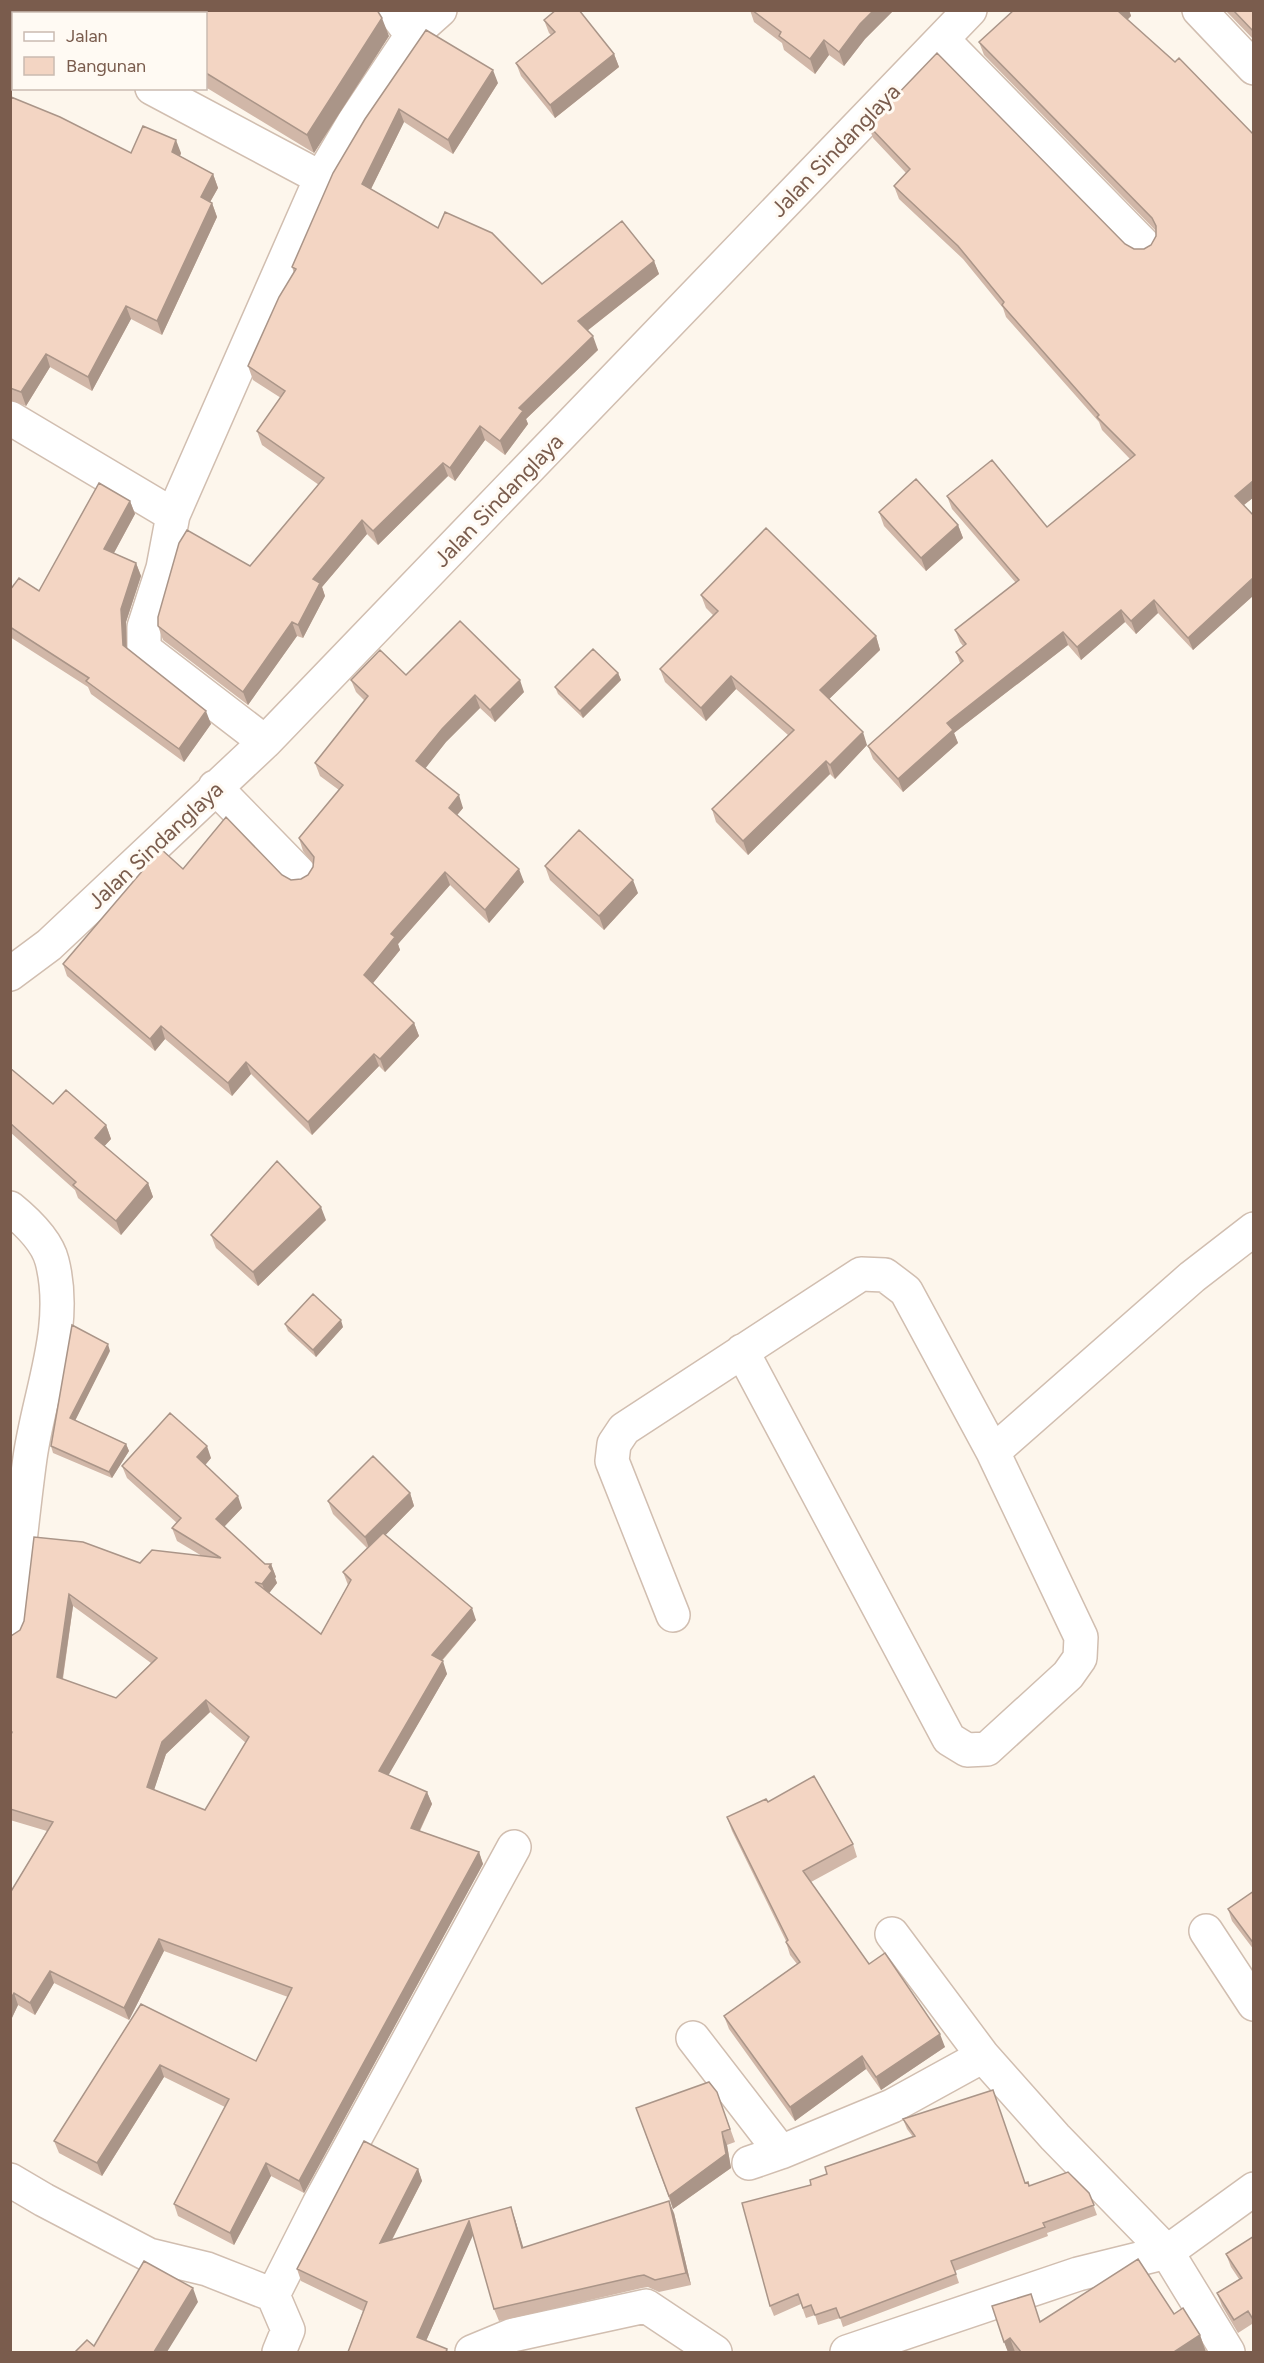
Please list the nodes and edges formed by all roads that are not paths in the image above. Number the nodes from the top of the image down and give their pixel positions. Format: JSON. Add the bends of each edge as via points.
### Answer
{"nodes":[{"id":1,"x":440,"y":10,"type":"edge"},
{"id":2,"x":970,"y":10,"type":"edge"},
{"id":3,"x":1199,"y":10,"type":"edge"},
{"id":4,"x":403,"y":23,"type":"edge"},
{"id":5,"x":942,"y":39,"type":"junction"},
{"id":6,"x":1254,"y":68,"type":"edge"},
{"id":7,"x":156,"y":90,"type":"edge"},
{"id":8,"x":321,"y":178,"type":"junction"},
{"id":9,"x":1143,"y":244,"type":"dead end"},
{"id":10,"x":10,"y":418,"type":"edge"},
{"id":11,"x":173,"y":515,"type":"junction"},
{"id":12,"x":265,"y":742,"type":"junction"},
{"id":13,"x":215,"y":788,"type":"junction"},
{"id":14,"x":300,"y":874,"type":"dead end"},
{"id":15,"x":10,"y":974,"type":"edge"},
{"id":16,"x":10,"y":1208,"type":"edge"},
{"id":17,"x":1254,"y":1228,"type":"edge"},
{"id":18,"x":742,"y":1351,"type":"junction"},
{"id":19,"x":993,"y":1452,"type":"junction"},
{"id":20,"x":673,"y":1615,"type":"dead end"},
{"id":21,"x":10,"y":1631,"type":"edge"},
{"id":22,"x":514,"y":1847,"type":"dead end"},
{"id":23,"x":1206,"y":1931,"type":"dead end"},
{"id":24,"x":892,"y":1934,"type":"dead end"},
{"id":25,"x":1254,"y":2004,"type":"edge"},
{"id":26,"x":693,"y":2038,"type":"dead end"},
{"id":27,"x":983,"y":2056,"type":"junction"},
{"id":28,"x":782,"y":2152,"type":"junction"},
{"id":29,"x":749,"y":2163,"type":"dead end"},
{"id":30,"x":10,"y":2180,"type":"edge"},
{"id":31,"x":1254,"y":2189,"type":"edge"},
{"id":32,"x":1167,"y":2252,"type":"junction"},
{"id":33,"x":273,"y":2295,"type":"junction"},
{"id":34,"x":279,"y":2352,"type":"edge"},
{"id":35,"x":472,"y":2352,"type":"edge"},
{"id":36,"x":715,"y":2352,"type":"edge"},
{"id":37,"x":847,"y":2352,"type":"edge"},
{"id":38,"x":1228,"y":2352,"type":"edge"}],
"edges":[{"from":1,"to":4,"type":"street"},
{"from":2,"to":5,"type":"street","name":"Jalan Sindanglaya"},
{"from":3,"to":6,"type":"street"},
{"from":4,"to":8,"type":"street"},
{"from":5,"to":9,"type":"street"},
{"from":5,"to":12,"type":"street","name":"Jalan Sindanglaya"},
{"from":7,"to":8,"type":"street"},
{"from":8,"to":11,"type":"street"},
{"from":10,"to":11,"type":"street"},
{"from":11,"to":12,"type":"street","via":[[163,568],[144,627],[144,649]]},
{"from":12,"to":13,"type":"street","name":"Jalan Sindanglaya"},
{"from":13,"to":14,"type":"street"},
{"from":13,"to":15,"type":"street","name":"Jalan Sindanglaya","via":[[49,945]]},
{"from":16,"to":21,"type":"street","via":[[28,1223],[52,1258],[59,1298],[30,1456]]},
{"from":17,"to":19,"type":"street","via":[[1207,1264]]},
{"from":18,"to":19,"type":"street","via":[[861,1274],[885,1275],[906,1291]]},
{"from":18,"to":19,"type":"street","via":[[949,1739],[967,1750],[987,1749],[1068,1675],[1080,1658],[1082,1637]]},
{"from":18,"to":20,"type":"street","via":[[624,1429],[614,1444],[612,1461]]},
{"from":22,"to":33,"type":"street"},
{"from":23,"to":25,"type":"street"},
{"from":24,"to":27,"type":"street"},
{"from":26,"to":28,"type":"street"},
{"from":27,"to":28,"type":"street","via":[[892,2106]]},
{"from":27,"to":32,"type":"street","via":[[1054,2137]]},
{"from":28,"to":29,"type":"street"},
{"from":30,"to":33,"type":"street","via":[[149,2255],[207,2269]]},
{"from":31,"to":32,"type":"street"},
{"from":32,"to":37,"type":"street","via":[[1078,2274]]},
{"from":32,"to":38,"type":"street"},
{"from":33,"to":34,"type":"street","via":[[288,2330]]},
{"from":35,"to":36,"type":"street","via":[[513,2335],[646,2306]]}]}
